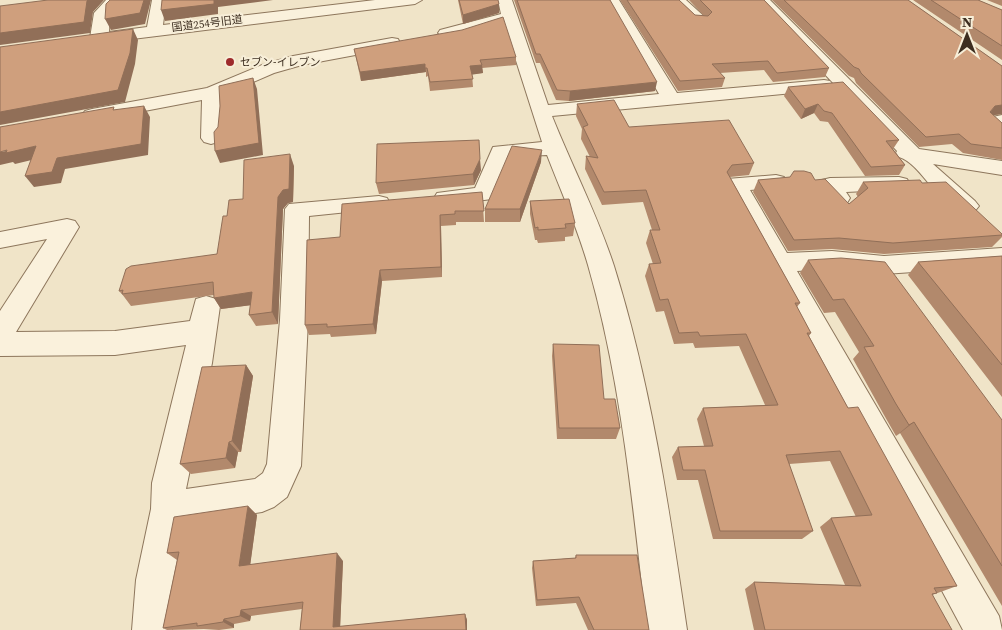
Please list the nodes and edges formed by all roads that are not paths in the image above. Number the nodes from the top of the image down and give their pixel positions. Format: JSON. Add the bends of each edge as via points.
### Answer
{"nodes":[{"id":1,"x":114,"y":0,"type":"edge"},
{"id":2,"x":159,"y":0,"type":"edge"},
{"id":3,"x":236,"y":0,"type":"edge"},
{"id":4,"x":415,"y":0,"type":"edge"},
{"id":5,"x":612,"y":0,"type":"edge"},
{"id":6,"x":677,"y":0,"type":"edge"},
{"id":7,"x":762,"y":0,"type":"edge"},
{"id":8,"x":508,"y":9,"type":"edge"},
{"id":9,"x":236,"y":20,"type":"junction"},
{"id":10,"x":700,"y":20,"type":"edge"},
{"id":11,"x":154,"y":30,"type":"junction"},
{"id":12,"x":434,"y":36,"type":"edge"},
{"id":13,"x":100,"y":38,"type":"junction"},
{"id":14,"x":82,"y":40,"type":"edge"},
{"id":15,"x":405,"y":40,"type":"edge"},
{"id":16,"x":846,"y":84,"type":"junction"},
{"id":17,"x":212,"y":93,"type":"junction"},
{"id":18,"x":671,"y":99,"type":"junction"},
{"id":19,"x":540,"y":111,"type":"junction"},
{"id":20,"x":77,"y":118,"type":"edge"},
{"id":21,"x":1002,"y":121,"type":"edge"},
{"id":22,"x":1002,"y":127,"type":"edge"},
{"id":23,"x":211,"y":138,"type":"dead end"},
{"id":24,"x":555,"y":148,"type":"junction"},
{"id":25,"x":888,"y":149,"type":"edge"},
{"id":26,"x":912,"y":154,"type":"junction"},
{"id":27,"x":1002,"y":168,"type":"edge"},
{"id":28,"x":776,"y":182,"type":"edge"},
{"id":29,"x":938,"y":182,"type":"junction"},
{"id":30,"x":839,"y":198,"type":"edge"},
{"id":31,"x":996,"y":238,"type":"edge"},
{"id":32,"x":0,"y":240,"type":"edge"},
{"id":33,"x":778,"y":263,"type":"junction"},
{"id":34,"x":884,"y":265,"type":"junction"},
{"id":35,"x":902,"y":289,"type":"edge"},
{"id":36,"x":0,"y":334,"type":"edge"},
{"id":37,"x":0,"y":344,"type":"edge"},
{"id":38,"x":170,"y":509,"type":"junction"},
{"id":39,"x":152,"y":630,"type":"edge"},
{"id":40,"x":666,"y":630,"type":"edge"},
{"id":41,"x":986,"y":630,"type":"edge"}],
"edges":[{"from":1,"to":13,"type":"street","via":[[102,13]]},
{"from":2,"to":11,"type":"street"},
{"from":3,"to":9,"type":"street"},
{"from":4,"to":9,"type":"street","name":"国道254号旧道"},
{"from":5,"to":18,"type":"street"},
{"from":6,"to":10,"type":"street"},
{"from":7,"to":16,"type":"street"},
{"from":8,"to":12,"type":"street","via":[[496,19]]},
{"from":8,"to":19,"type":"street"},
{"from":9,"to":11,"type":"street","name":"国道254号旧道"},
{"from":11,"to":13,"type":"street","name":"国道254号旧道"},
{"from":13,"to":14,"type":"street","name":"国道254号旧道"},
{"from":15,"to":17,"type":"street","via":[[299,60],[268,69]]},
{"from":16,"to":18,"type":"street"},
{"from":16,"to":26,"type":"street"},
{"from":17,"to":20,"type":"street"},
{"from":17,"to":23,"type":"street"},
{"from":18,"to":19,"type":"street"},
{"from":19,"to":24,"type":"street"},
{"from":21,"to":22,"type":"street","via":[[995,122]]},
{"from":24,"to":38,"type":"street","via":[[500,151],[484,194],[297,209],[294,320],[284,466],[275,486],[262,495]]},
{"from":24,"to":40,"type":"street","via":[[584,215],[624,354]]},
{"from":25,"to":26,"type":"street"},
{"from":26,"to":27,"type":"street"},
{"from":26,"to":29,"type":"street"},
{"from":28,"to":33,"type":"street","via":[[735,184]]},
{"from":29,"to":30,"type":"street","via":[[904,191],[830,186]]},
{"from":29,"to":31,"type":"street"},
{"from":31,"to":34,"type":"street"},
{"from":32,"to":36,"type":"street","via":[[67,228]]},
{"from":33,"to":34,"type":"street","via":[[832,260]]},
{"from":33,"to":41,"type":"street"},
{"from":34,"to":35,"type":"street"},
{"from":37,"to":38,"type":"street","via":[[115,343],[204,319],[169,483]]},
{"from":38,"to":39,"type":"street","via":[[155,580]]}]}
